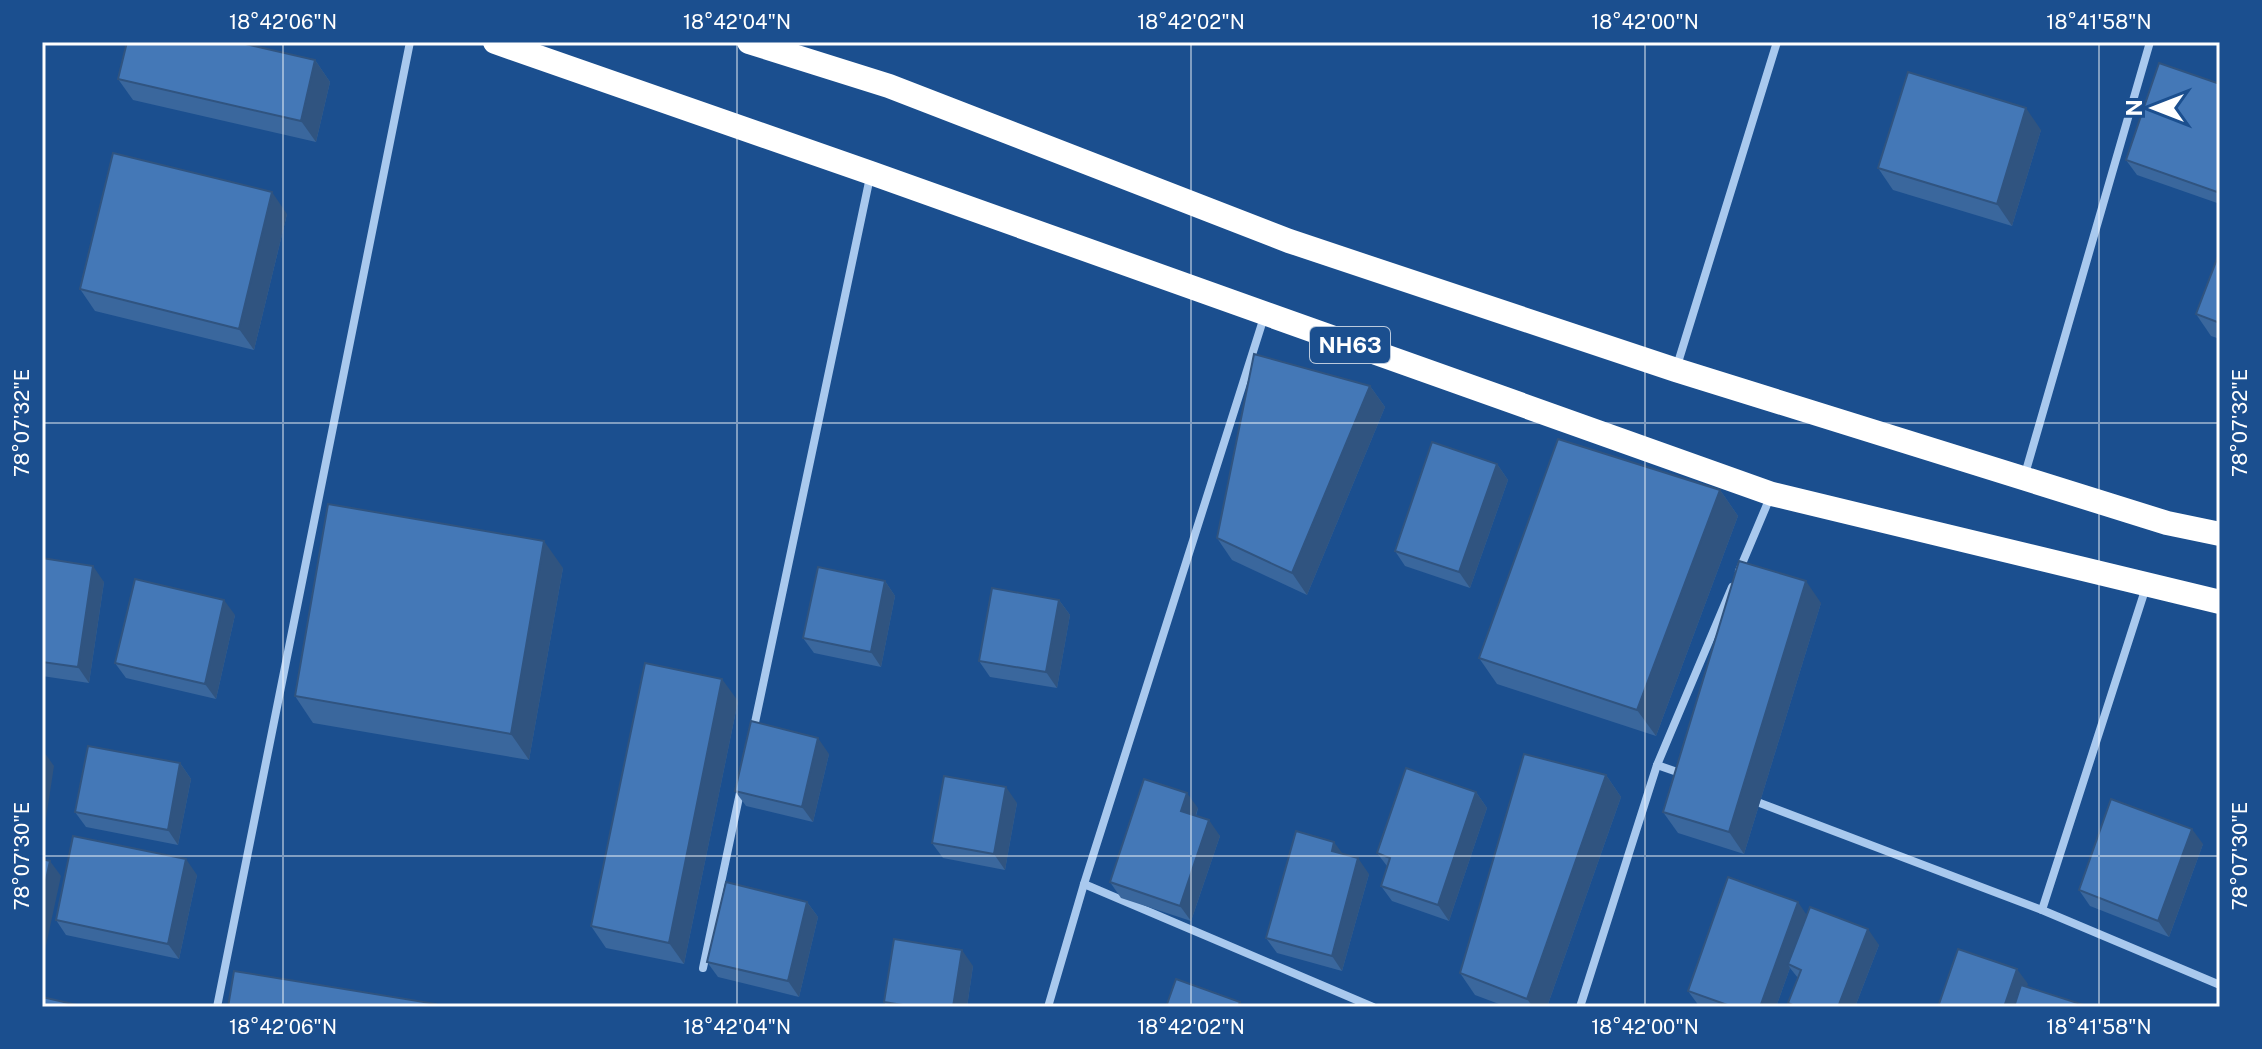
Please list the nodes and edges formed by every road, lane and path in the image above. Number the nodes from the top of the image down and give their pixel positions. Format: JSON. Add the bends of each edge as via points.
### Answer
{"nodes":[{"id":1,"x":410,"y":42,"type":"edge"},
{"id":2,"x":495,"y":42,"type":"edge"},
{"id":3,"x":749,"y":42,"type":"edge"},
{"id":4,"x":1777,"y":42,"type":"edge"},
{"id":5,"x":2150,"y":42,"type":"edge"},
{"id":6,"x":871,"y":173,"type":"junction"},
{"id":7,"x":1265,"y":315,"type":"junction"},
{"id":8,"x":1676,"y":370,"type":"junction"},
{"id":9,"x":2023,"y":479,"type":"junction"},
{"id":10,"x":1772,"y":494,"type":"junction"},
{"id":11,"x":2220,"y":534,"type":"edge"},
{"id":12,"x":2147,"y":582,"type":"junction"},
{"id":13,"x":2220,"y":602,"type":"edge"},
{"id":14,"x":749,"y":750,"type":"edge"},
{"id":15,"x":1657,"y":765,"type":"junction"},
{"id":16,"x":1687,"y":776,"type":"edge"},
{"id":17,"x":743,"y":781,"type":"edge"},
{"id":18,"x":1746,"y":798,"type":"edge"},
{"id":19,"x":1084,"y":884,"type":"junction"},
{"id":20,"x":2042,"y":910,"type":"junction"},
{"id":21,"x":703,"y":968,"type":"dead end"},
{"id":22,"x":2220,"y":985,"type":"edge"},
{"id":23,"x":217,"y":1007,"type":"edge"},
{"id":24,"x":1048,"y":1007,"type":"edge"},
{"id":25,"x":1373,"y":1007,"type":"edge"},
{"id":26,"x":1580,"y":1007,"type":"edge"}],
"edges":[{"from":1,"to":23,"type":"street"},
{"from":2,"to":6,"type":"highway","number":"NH63"},
{"from":3,"to":8,"type":"highway","via":[[889,86],[1289,241]]},
{"from":4,"to":8,"type":"street"},
{"from":5,"to":9,"type":"street"},
{"from":6,"to":7,"type":"highway","number":"NH63"},
{"from":6,"to":14,"type":"street"},
{"from":7,"to":10,"type":"highway","number":"NH63"},
{"from":7,"to":19,"type":"street"},
{"from":8,"to":9,"type":"highway"},
{"from":9,"to":11,"type":"highway"},
{"from":10,"to":12,"type":"highway","number":"NH63"},
{"from":10,"to":15,"type":"street"},
{"from":12,"to":13,"type":"highway","number":"NH63"},
{"from":12,"to":20,"type":"street"},
{"from":15,"to":16,"type":"street"},
{"from":15,"to":26,"type":"street"},
{"from":17,"to":21,"type":"street"},
{"from":18,"to":20,"type":"street"},
{"from":19,"to":24,"type":"street"},
{"from":19,"to":25,"type":"street"},
{"from":20,"to":22,"type":"street"}]}
